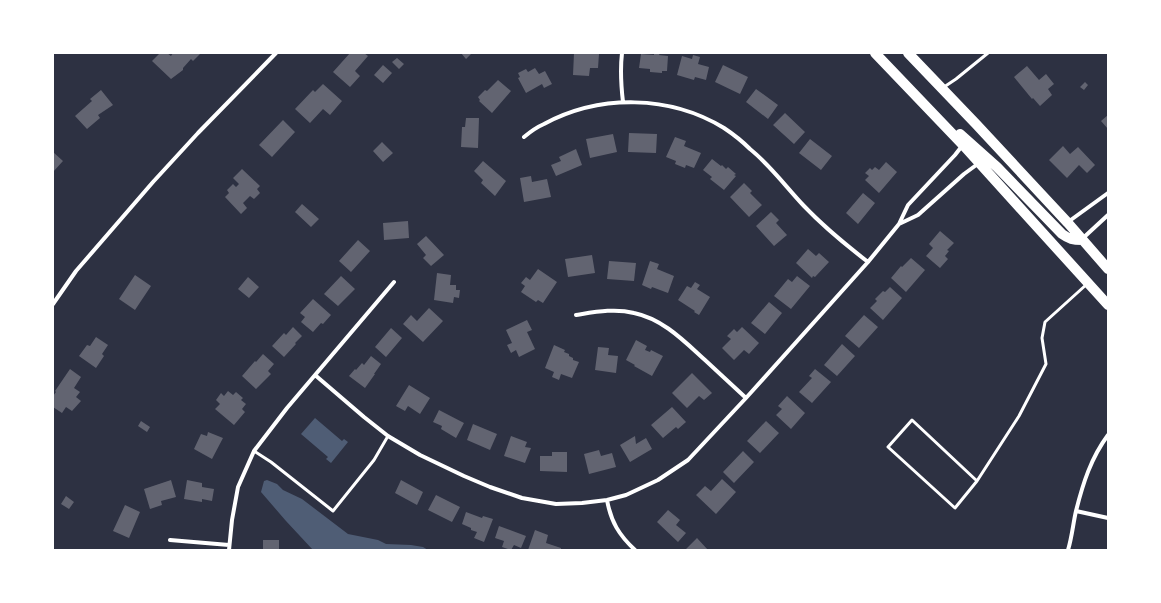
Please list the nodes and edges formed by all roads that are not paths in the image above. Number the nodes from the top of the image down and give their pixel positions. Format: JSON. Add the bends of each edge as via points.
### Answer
{"nodes":[{"id":1,"x":276,"y":53,"type":"edge"},
{"id":2,"x":622,"y":53,"type":"edge"},
{"id":3,"x":875,"y":53,"type":"edge"},
{"id":4,"x":908,"y":53,"type":"edge"},
{"id":5,"x":988,"y":53,"type":"edge"},
{"id":6,"x":903,"y":82,"type":"junction"},
{"id":7,"x":942,"y":88,"type":"junction"},
{"id":8,"x":623,"y":102,"type":"junction"},
{"id":9,"x":524,"y":137,"type":"dead end"},
{"id":10,"x":963,"y":145,"type":"junction"},
{"id":11,"x":979,"y":163,"type":"junction"},
{"id":12,"x":1108,"y":193,"type":"edge"},
{"id":13,"x":1108,"y":215,"type":"edge"},
{"id":14,"x":1068,"y":223,"type":"junction"},
{"id":15,"x":899,"y":224,"type":"junction"},
{"id":16,"x":1082,"y":240,"type":"junction"},
{"id":17,"x":868,"y":262,"type":"junction"},
{"id":18,"x":1108,"y":269,"type":"edge"},
{"id":19,"x":394,"y":282,"type":"dead end"},
{"id":20,"x":1088,"y":283,"type":"junction"},
{"id":21,"x":53,"y":304,"type":"edge"},
{"id":22,"x":1108,"y":305,"type":"edge"},
{"id":23,"x":576,"y":315,"type":"dead end"},
{"id":24,"x":315,"y":375,"type":"junction"},
{"id":25,"x":746,"y":398,"type":"junction"},
{"id":26,"x":1108,"y":435,"type":"edge"},
{"id":27,"x":388,"y":436,"type":"junction"},
{"id":28,"x":254,"y":451,"type":"junction"},
{"id":29,"x":977,"y":481,"type":"junction"},
{"id":30,"x":607,"y":500,"type":"junction"},
{"id":31,"x":1076,"y":512,"type":"junction"},
{"id":32,"x":1108,"y":518,"type":"edge"},
{"id":33,"x":170,"y":540,"type":"dead end"},
{"id":34,"x":229,"y":548,"type":"edge"},
{"id":35,"x":635,"y":550,"type":"edge"},
{"id":36,"x":1068,"y":550,"type":"edge"}],
"edges":[{"from":1,"to":21,"type":"street","via":[[152,182],[76,271]]},
{"from":2,"to":8,"type":"street"},
{"from":3,"to":6,"type":"main road"},
{"from":4,"to":7,"type":"main road"},
{"from":5,"to":7,"type":"lane"},
{"from":6,"to":10,"type":"main road"},
{"from":6,"to":16,"type":"main road","via":[[997,167],[1062,234],[1070,239]]},
{"from":7,"to":14,"type":"main road"},
{"from":8,"to":9,"type":"street","via":[[575,111],[544,124]]},
{"from":8,"to":17,"type":"street","via":[[644,102],[677,108],[724,128],[751,149],[800,202]]},
{"from":10,"to":11,"type":"main road"},
{"from":10,"to":15,"type":"street","via":[[908,205]]},
{"from":11,"to":15,"type":"street","via":[[918,215]]},
{"from":11,"to":20,"type":"main road"},
{"from":12,"to":14,"type":"street"},
{"from":13,"to":16,"type":"street"},
{"from":14,"to":16,"type":"main road"},
{"from":15,"to":17,"type":"street"},
{"from":16,"to":18,"type":"main road"},
{"from":17,"to":25,"type":"street"},
{"from":19,"to":24,"type":"street"},
{"from":20,"to":22,"type":"main road"},
{"from":20,"to":29,"type":"lane","via":[[1045,322],[1042,338],[1046,364],[1019,416]]},
{"from":23,"to":25,"type":"street","via":[[622,311],[659,323],[679,336]]},
{"from":24,"to":27,"type":"street"},
{"from":24,"to":28,"type":"street"},
{"from":25,"to":30,"type":"street","via":[[688,460],[658,480],[626,495]]},
{"from":26,"to":31,"type":"street","via":[[1090,465]]},
{"from":27,"to":28,"type":"lane","via":[[374,460],[333,511],[272,462]]},
{"from":27,"to":30,"type":"street","via":[[464,476],[522,498],[556,504]]},
{"from":28,"to":34,"type":"street","via":[[238,487]]},
{"from":29,"to":29,"type":"lane","via":[[955,508],[888,447],[912,420]]},
{"from":30,"to":35,"type":"street","via":[[614,525]]},
{"from":31,"to":32,"type":"street"},
{"from":31,"to":36,"type":"street"},
{"from":33,"to":34,"type":"street"}]}
